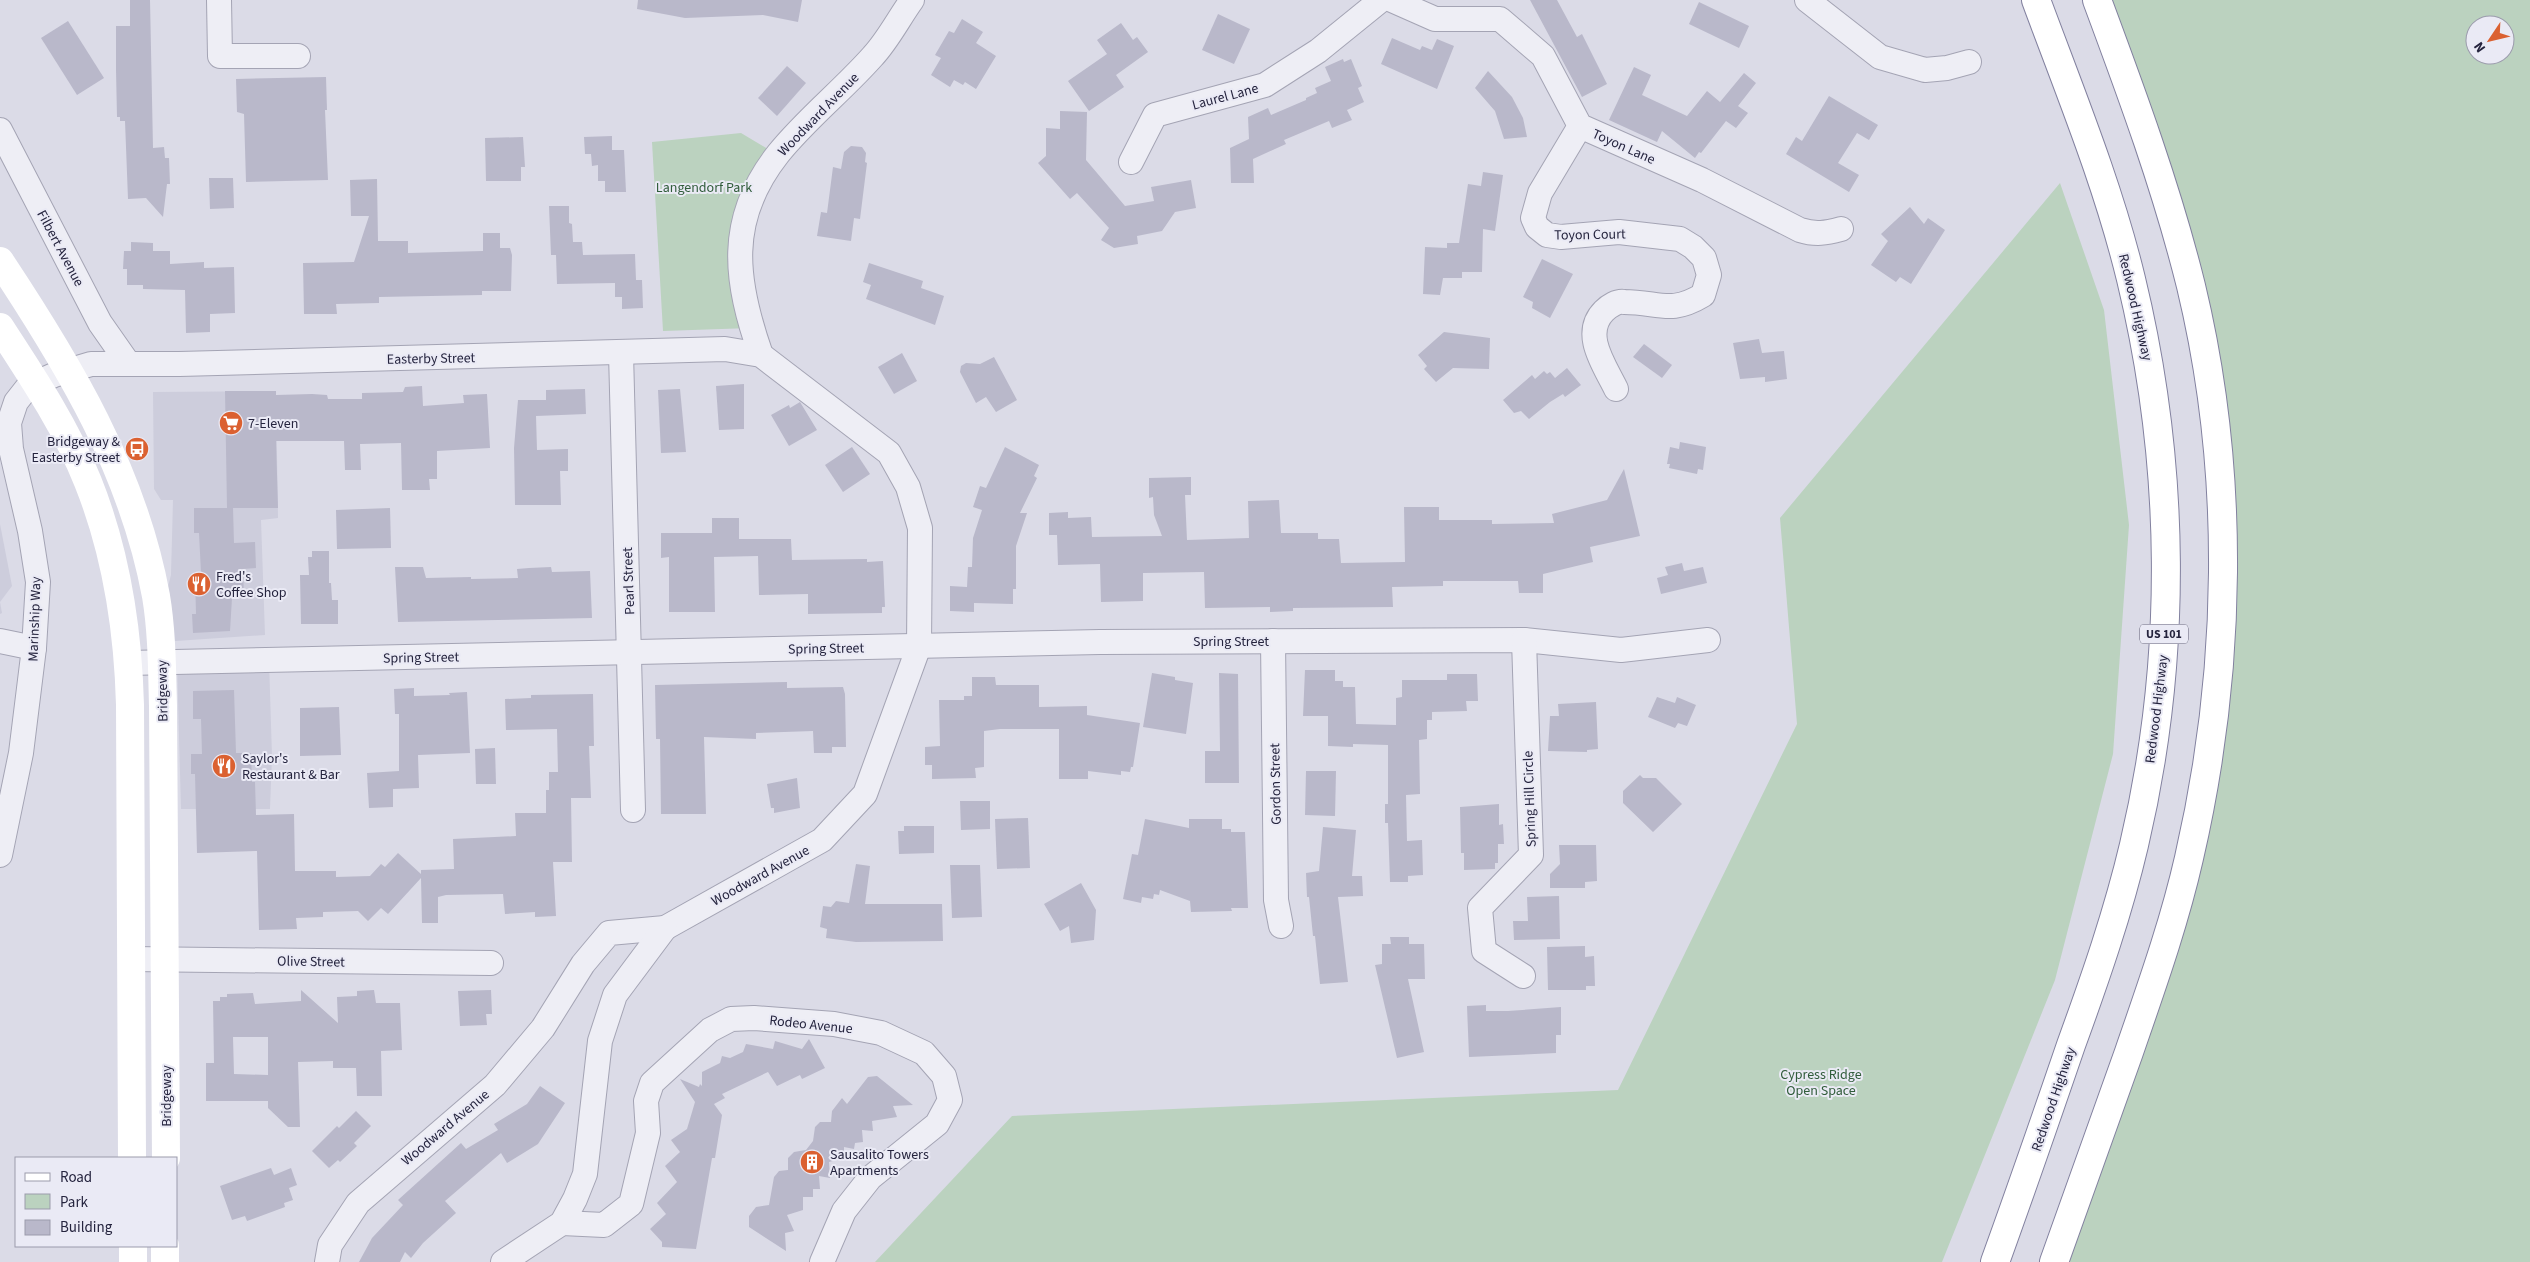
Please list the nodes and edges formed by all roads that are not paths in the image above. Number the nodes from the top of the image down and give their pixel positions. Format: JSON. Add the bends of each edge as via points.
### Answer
{"nodes":[{"id":1,"x":219,"y":0,"type":"edge"},
{"id":2,"x":912,"y":0,"type":"edge"},
{"id":3,"x":1381,"y":0,"type":"edge"},
{"id":4,"x":1392,"y":0,"type":"edge"},
{"id":5,"x":1807,"y":0,"type":"edge"},
{"id":6,"x":2036,"y":0,"type":"edge"},
{"id":7,"x":2098,"y":0,"type":"edge"},
{"id":8,"x":298,"y":56,"type":"dead end"},
{"id":9,"x":1969,"y":62,"type":"dead end"},
{"id":10,"x":1580,"y":126,"type":"junction"},
{"id":11,"x":0,"y":130,"type":"edge"},
{"id":12,"x":1131,"y":162,"type":"dead end"},
{"id":13,"x":1841,"y":229,"type":"dead end"},
{"id":14,"x":0,"y":261,"type":"edge"},
{"id":15,"x":0,"y":326,"type":"edge"},
{"id":16,"x":621,"y":353,"type":"junction"},
{"id":17,"x":761,"y":355,"type":"junction"},
{"id":18,"x":128,"y":362,"type":"junction"},
{"id":19,"x":53,"y":376,"type":"junction"},
{"id":20,"x":800,"y":383,"type":"joint"},
{"id":21,"x":1616,"y":389,"type":"dead end"},
{"id":22,"x":1524,"y":640,"type":"junction"},
{"id":23,"x":1708,"y":640,"type":"dead end"},
{"id":24,"x":1273,"y":641,"type":"junction"},
{"id":25,"x":0,"y":642,"type":"edge"},
{"id":26,"x":919,"y":646,"type":"junction"},
{"id":27,"x":34,"y":648,"type":"junction"},
{"id":28,"x":630,"y":652,"type":"junction"},
{"id":29,"x":162,"y":662,"type":"junction"},
{"id":30,"x":128,"y":663,"type":"junction"},
{"id":31,"x":633,"y":810,"type":"dead end"},
{"id":32,"x":0,"y":855,"type":"edge"},
{"id":33,"x":1281,"y":926,"type":"dead end"},
{"id":34,"x":665,"y":928,"type":"junction"},
{"id":35,"x":132,"y":959,"type":"junction"},
{"id":36,"x":166,"y":959,"type":"junction"},
{"id":37,"x":490,"y":963,"type":"dead end"},
{"id":38,"x":1523,"y":976,"type":"dead end"},
{"id":39,"x":132,"y":1157,"type":"edge"},
{"id":40,"x":166,"y":1157,"type":"edge"},
{"id":41,"x":562,"y":1223,"type":"junction"},
{"id":42,"x":133,"y":1247,"type":"edge"},
{"id":43,"x":166,"y":1247,"type":"edge"},
{"id":44,"x":133,"y":1262,"type":"edge"},
{"id":45,"x":165,"y":1262,"type":"edge"},
{"id":46,"x":326,"y":1262,"type":"edge"},
{"id":47,"x":502,"y":1262,"type":"edge"},
{"id":48,"x":822,"y":1262,"type":"edge"},
{"id":49,"x":1995,"y":1262,"type":"edge"},
{"id":50,"x":2054,"y":1262,"type":"edge"}],
"edges":[{"from":1,"to":8,"type":"street","via":[[220,56]]},
{"from":2,"to":17,"type":"street","name":"Woodward Avenue","via":[[874,55],[778,155],[750,200],[740,241],[740,282]]},
{"from":3,"to":12,"type":"street","name":"Laurel Lane","via":[[1318,51],[1265,85],[1155,115]]},
{"from":4,"to":10,"type":"street","name":"Toyon Lane","via":[[1435,19],[1500,19],[1543,56]]},
{"from":5,"to":9,"type":"street","via":[[1880,57],[1925,70]]},
{"from":6,"to":49,"type":"main road","name":"Redwood Highway","number":"US 101","via":[[2103,185],[2141,323],[2162,466],[2166,608],[2153,750],[2122,891]]},
{"from":7,"to":50,"type":"main road","via":[[2167,198],[2201,337],[2220,480],[2222,624],[2214,719],[2189,861],[2148,997]]},
{"from":10,"to":13,"type":"street","name":"Toyon Lane","via":[[1702,180],[1800,230],[1823,234]]},
{"from":10,"to":21,"type":"street","name":"Toyon Court","via":[[1540,193],[1533,218],[1537,227],[1547,235],[1561,237],[1619,232],[1680,239],[1704,258],[1709,275],[1703,295],[1686,305],[1668,307],[1622,301],[1605,309],[1598,317],[1594,328],[1595,344]]},
{"from":11,"to":18,"type":"street","name":"Filbert Avenue","via":[[100,323]]},
{"from":14,"to":19,"type":"main road","name":"Bridgeway"},
{"from":15,"to":19,"type":"main road","name":"Bridgeway"},
{"from":16,"to":17,"type":"street","name":"Easterby Street","via":[[725,348]]},
{"from":16,"to":18,"type":"street","name":"Easterby Street","via":[[179,364]]},
{"from":16,"to":28,"type":"street","name":"Pearl Street"},
{"from":17,"to":20,"type":"street","name":"Easterby Street"},
{"from":18,"to":19,"type":"street","name":"Easterby Street","via":[[97,362]]},
{"from":19,"to":27,"type":"street","name":"Marinship Way","via":[[27,388],[16,402],[9,424],[11,449],[38,582]]},
{"from":19,"to":29,"type":"main road","name":"Bridgeway","via":[[115,461],[132,505],[156,597]]},
{"from":19,"to":30,"type":"main road","name":"Bridgeway","via":[[68,438],[96,505],[116,583]]},
{"from":20,"to":26,"type":"street","name":"Woodward Avenue","via":[[889,453],[908,487],[920,528]]},
{"from":22,"to":23,"type":"street","name":"Spring Street","via":[[1621,650]]},
{"from":22,"to":24,"type":"street","name":"Spring Street"},
{"from":22,"to":38,"type":"street","name":"Spring Hill Circle","via":[[1531,855],[1480,908],[1484,951]]},
{"from":24,"to":26,"type":"street","name":"Spring Street"},
{"from":24,"to":33,"type":"street","name":"Gordon Street","via":[[1276,900]]},
{"from":25,"to":27,"type":"street"},
{"from":26,"to":28,"type":"street","name":"Spring Street"},
{"from":26,"to":34,"type":"street","name":"Woodward Avenue","via":[[865,794],[822,840]]},
{"from":27,"to":32,"type":"street","name":"Marinship Way","via":[[21,753]]},
{"from":28,"to":29,"type":"street","name":"Spring Street"},
{"from":28,"to":31,"type":"street","name":"Pearl Street"},
{"from":29,"to":30,"type":"street","name":"Spring Street"},
{"from":29,"to":36,"type":"main road","name":"Bridgeway"},
{"from":30,"to":35,"type":"main road","name":"Bridgeway"},
{"from":34,"to":41,"type":"street","via":[[615,995],[600,1041],[585,1174]]},
{"from":34,"to":46,"type":"street","name":"Woodward Avenue","via":[[609,934],[583,964],[543,1028],[495,1084],[358,1203],[330,1245]]},
{"from":35,"to":36,"type":"street","name":"Olive Street"},
{"from":35,"to":39,"type":"main road","name":"Bridgeway"},
{"from":36,"to":37,"type":"street","name":"Olive Street"},
{"from":36,"to":40,"type":"main road","name":"Bridgeway"},
{"from":41,"to":47,"type":"street"},
{"from":41,"to":48,"type":"street","name":"Rodeo Avenue","via":[[604,1225],[631,1204],[648,1132],[646,1101],[652,1083],[710,1030],[731,1019],[834,1024],[881,1033],[924,1053],[944,1076],[950,1100],[937,1124],[870,1178],[844,1211]]},
{"from":42,"to":44,"type":"main road"},
{"from":43,"to":45,"type":"main road"}]}
